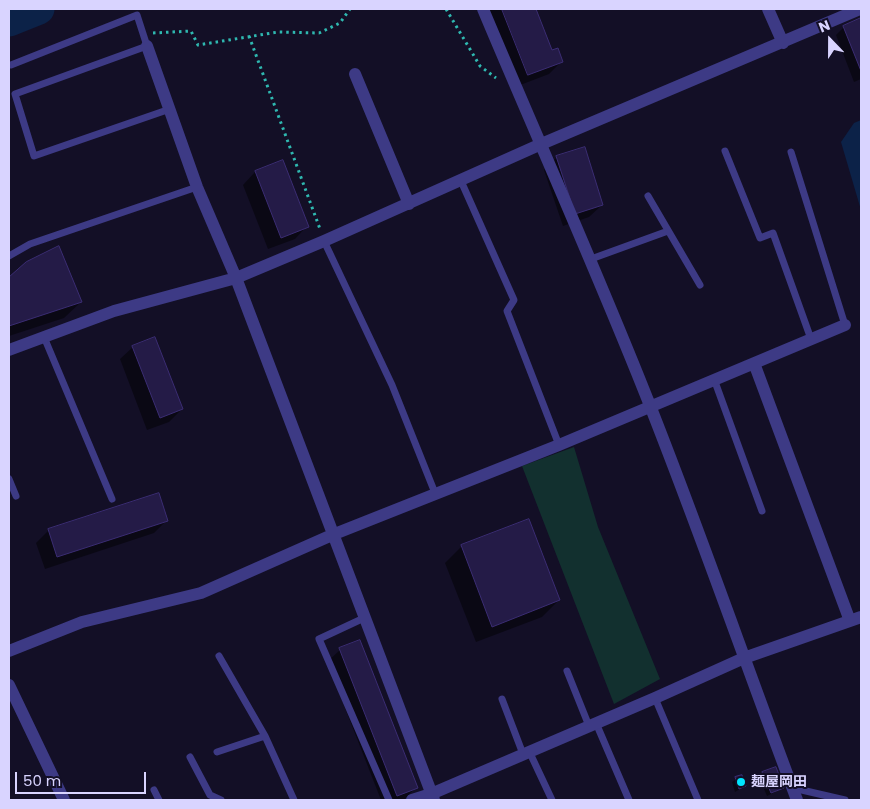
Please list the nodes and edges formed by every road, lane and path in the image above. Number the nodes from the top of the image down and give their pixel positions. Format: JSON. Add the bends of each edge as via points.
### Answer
{"nodes":[{"id":1,"x":350,"y":9,"type":"edge"},
{"id":2,"x":446,"y":9,"type":"edge"},
{"id":3,"x":483,"y":9,"type":"edge"},
{"id":4,"x":768,"y":9,"type":"edge"},
{"id":5,"x":860,"y":9,"type":"edge"},
{"id":6,"x":143,"y":33,"type":"junction"},
{"id":7,"x":249,"y":36,"type":"junction"},
{"id":8,"x":783,"y":43,"type":"junction"},
{"id":9,"x":147,"y":46,"type":"junction"},
{"id":10,"x":11,"y":65,"type":"dead end"},
{"id":11,"x":355,"y":74,"type":"dead end"},
{"id":12,"x":514,"y":84,"type":"junction"},
{"id":13,"x":170,"y":109,"type":"junction"},
{"id":14,"x":539,"y":145,"type":"junction"},
{"id":15,"x":724,"y":151,"type":"dead end"},
{"id":16,"x":791,"y":152,"type":"dead end"},
{"id":17,"x":461,"y":181,"type":"junction"},
{"id":18,"x":197,"y":187,"type":"junction"},
{"id":19,"x":648,"y":196,"type":"dead end"},
{"id":20,"x":409,"y":204,"type":"junction"},
{"id":21,"x":668,"y":231,"type":"junction"},
{"id":22,"x":324,"y":241,"type":"junction"},
{"id":23,"x":9,"y":256,"type":"edge"},
{"id":24,"x":591,"y":259,"type":"junction"},
{"id":25,"x":236,"y":278,"type":"junction"},
{"id":26,"x":700,"y":285,"type":"dead end"},
{"id":27,"x":845,"y":324,"type":"joint"},
{"id":28,"x":44,"y":337,"type":"junction"},
{"id":29,"x":811,"y":339,"type":"junction"},
{"id":30,"x":9,"y":350,"type":"edge"},
{"id":31,"x":754,"y":363,"type":"junction"},
{"id":32,"x":714,"y":379,"type":"junction"},
{"id":33,"x":650,"y":405,"type":"junction"},
{"id":34,"x":559,"y":445,"type":"junction"},
{"id":35,"x":9,"y":479,"type":"edge"},
{"id":36,"x":435,"y":493,"type":"junction"},
{"id":37,"x":16,"y":496,"type":"dead end"},
{"id":38,"x":112,"y":500,"type":"dead end"},
{"id":39,"x":762,"y":511,"type":"dead end"},
{"id":40,"x":332,"y":536,"type":"junction"},
{"id":41,"x":364,"y":618,"type":"junction"},
{"id":42,"x":856,"y":619,"type":"edge"},
{"id":43,"x":9,"y":651,"type":"edge"},
{"id":44,"x":219,"y":656,"type":"dead end"},
{"id":45,"x":744,"y":658,"type":"junction"},
{"id":46,"x":567,"y":671,"type":"dead end"},
{"id":47,"x":9,"y":685,"type":"edge"},
{"id":48,"x":655,"y":698,"type":"junction"},
{"id":49,"x":502,"y":699,"type":"dead end"},
{"id":50,"x":593,"y":724,"type":"junction"},
{"id":51,"x":264,"y":736,"type":"junction"},
{"id":52,"x":217,"y":752,"type":"dead end"},
{"id":53,"x":526,"y":752,"type":"junction"},
{"id":54,"x":190,"y":757,"type":"dead end"},
{"id":55,"x":154,"y":790,"type":"dead end"},
{"id":56,"x":795,"y":794,"type":"edge"},
{"id":57,"x":433,"y":797,"type":"edge"},
{"id":58,"x":64,"y":800,"type":"edge"},
{"id":59,"x":158,"y":800,"type":"edge"},
{"id":60,"x":221,"y":800,"type":"edge"},
{"id":61,"x":294,"y":800,"type":"edge"},
{"id":62,"x":389,"y":800,"type":"edge"},
{"id":63,"x":412,"y":800,"type":"edge"},
{"id":64,"x":552,"y":800,"type":"edge"},
{"id":65,"x":629,"y":800,"type":"edge"},
{"id":66,"x":698,"y":800,"type":"edge"},
{"id":67,"x":845,"y":800,"type":"edge"}],
"edges":[{"from":1,"to":7,"type":"path","via":[[340,23],[319,33],[278,32]]},
{"from":2,"to":12,"type":"path","via":[[480,66],[509,87]]},
{"from":3,"to":12,"type":"street"},
{"from":4,"to":8,"type":"street"},
{"from":5,"to":8,"type":"street"},
{"from":6,"to":7,"type":"path","via":[[191,31],[198,45]]},
{"from":6,"to":9,"type":"lane"},
{"from":6,"to":10,"type":"lane","via":[[137,16]]},
{"from":7,"to":22,"type":"path"},
{"from":8,"to":14,"type":"street"},
{"from":9,"to":13,"type":"street"},
{"from":9,"to":13,"type":"lane","via":[[15,94],[34,156]]},
{"from":11,"to":20,"type":"street"},
{"from":12,"to":14,"type":"street"},
{"from":13,"to":18,"type":"street"},
{"from":14,"to":17,"type":"street"},
{"from":14,"to":24,"type":"street"},
{"from":15,"to":29,"type":"lane","via":[[760,238],[773,233]]},
{"from":16,"to":27,"type":"lane"},
{"from":17,"to":20,"type":"street"},
{"from":17,"to":34,"type":"lane","via":[[514,300],[506,311]]},
{"from":18,"to":23,"type":"lane","via":[[30,244]]},
{"from":18,"to":25,"type":"street"},
{"from":19,"to":21,"type":"lane"},
{"from":20,"to":22,"type":"street"},
{"from":21,"to":24,"type":"lane"},
{"from":21,"to":26,"type":"lane"},
{"from":22,"to":25,"type":"street"},
{"from":22,"to":36,"type":"lane","via":[[392,384]]},
{"from":24,"to":33,"type":"street"},
{"from":25,"to":28,"type":"street","via":[[114,311]]},
{"from":25,"to":40,"type":"street"},
{"from":27,"to":29,"type":"street"},
{"from":28,"to":30,"type":"street"},
{"from":28,"to":38,"type":"lane"},
{"from":29,"to":31,"type":"street"},
{"from":31,"to":32,"type":"street"},
{"from":31,"to":42,"type":"street"},
{"from":32,"to":33,"type":"street"},
{"from":32,"to":39,"type":"lane"},
{"from":33,"to":34,"type":"street"},
{"from":33,"to":45,"type":"street"},
{"from":34,"to":36,"type":"street"},
{"from":35,"to":37,"type":"lane"},
{"from":36,"to":40,"type":"street"},
{"from":40,"to":41,"type":"street"},
{"from":40,"to":43,"type":"street","via":[[200,593],[82,622]]},
{"from":41,"to":57,"type":"street"},
{"from":41,"to":62,"type":"lane","via":[[319,638]]},
{"from":42,"to":45,"type":"street"},
{"from":44,"to":51,"type":"lane"},
{"from":45,"to":48,"type":"street"},
{"from":45,"to":56,"type":"street"},
{"from":46,"to":50,"type":"lane"},
{"from":47,"to":58,"type":"street"},
{"from":48,"to":50,"type":"street"},
{"from":48,"to":66,"type":"lane"},
{"from":49,"to":53,"type":"lane"},
{"from":50,"to":53,"type":"street"},
{"from":50,"to":65,"type":"lane"},
{"from":51,"to":52,"type":"lane"},
{"from":51,"to":61,"type":"lane"},
{"from":53,"to":57,"type":"street"},
{"from":53,"to":64,"type":"lane"},
{"from":54,"to":60,"type":"lane","via":[[210,795]]},
{"from":55,"to":59,"type":"lane"},
{"from":56,"to":67,"type":"lane"},
{"from":57,"to":63,"type":"street"}]}
